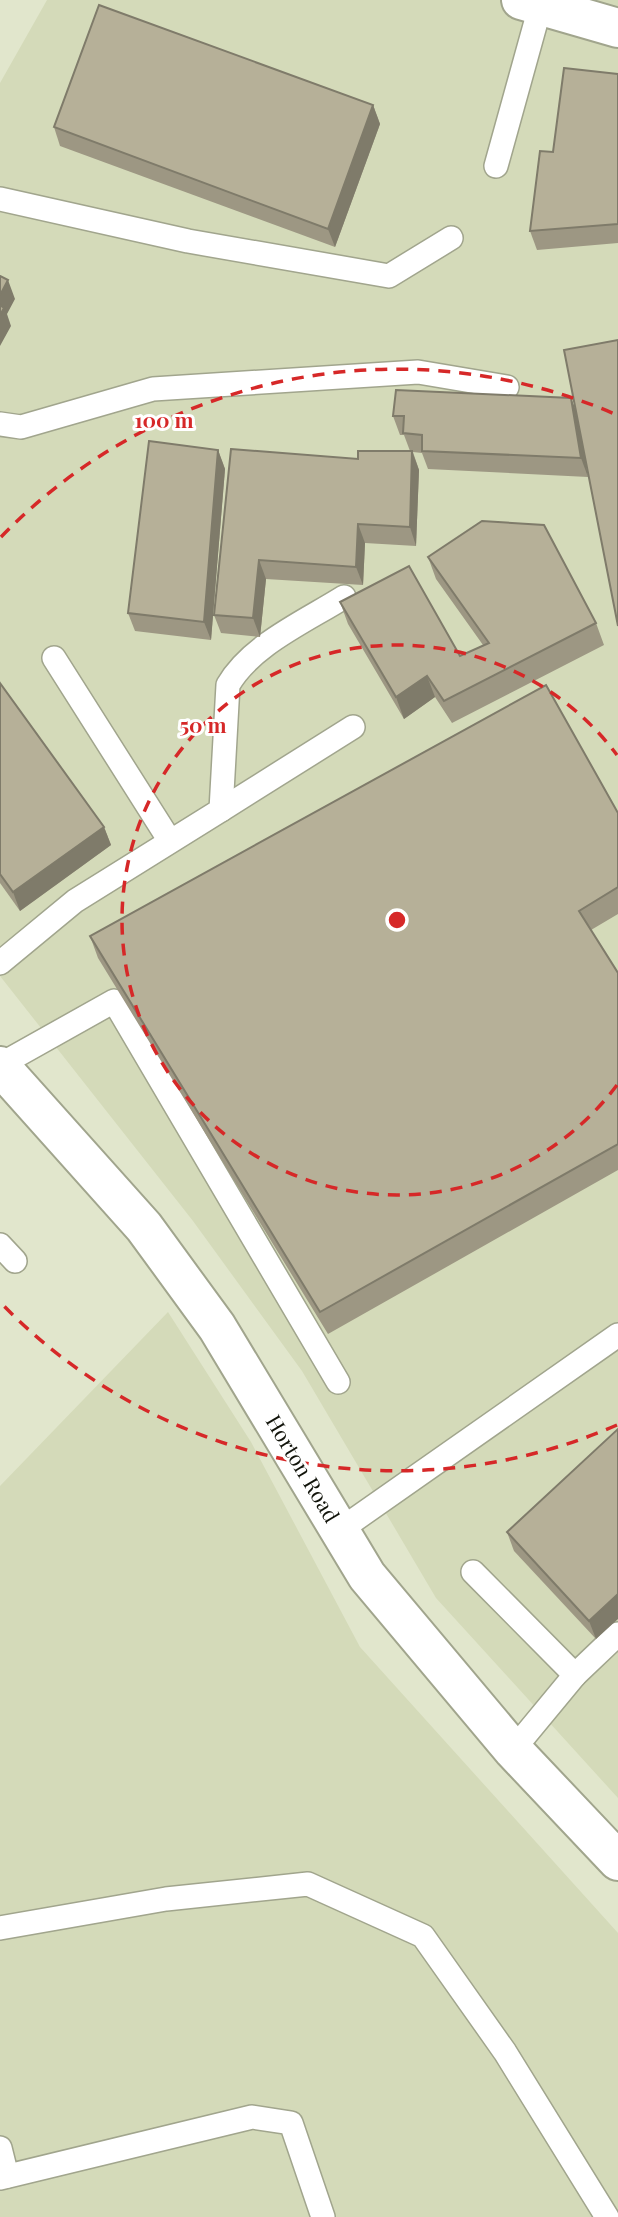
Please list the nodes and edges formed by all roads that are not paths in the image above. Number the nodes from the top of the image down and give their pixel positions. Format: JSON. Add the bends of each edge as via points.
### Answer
{"nodes":[{"id":1,"x":534,"y":2,"type":"edge"},
{"id":2,"x":618,"y":28,"type":"edge"},
{"id":3,"x":496,"y":166,"type":"dead end"},
{"id":4,"x":0,"y":199,"type":"edge"},
{"id":5,"x":451,"y":238,"type":"dead end"},
{"id":6,"x":507,"y":387,"type":"dead end"},
{"id":7,"x":0,"y":424,"type":"edge"},
{"id":8,"x":344,"y":597,"type":"edge"},
{"id":9,"x":54,"y":658,"type":"dead end"},
{"id":10,"x":353,"y":727,"type":"dead end"},
{"id":11,"x":221,"y":810,"type":"junction"},
{"id":12,"x":170,"y":841,"type":"junction"},
{"id":13,"x":2,"y":959,"type":"edge"},
{"id":14,"x":0,"y":1065,"type":"edge"},
{"id":15,"x":618,"y":1335,"type":"edge"},
{"id":16,"x":338,"y":1382,"type":"dead end"},
{"id":17,"x":340,"y":1530,"type":"junction"},
{"id":18,"x":473,"y":1572,"type":"dead end"},
{"id":19,"x":618,"y":1634,"type":"edge"},
{"id":20,"x":575,"y":1675,"type":"junction"},
{"id":21,"x":513,"y":1750,"type":"junction"},
{"id":22,"x":618,"y":1861,"type":"edge"},
{"id":23,"x":0,"y":1927,"type":"edge"},
{"id":24,"x":0,"y":2148,"type":"edge"},
{"id":25,"x":3,"y":2177,"type":"edge"},
{"id":26,"x":323,"y":2217,"type":"edge"},
{"id":27,"x":607,"y":2217,"type":"edge"}],
"edges":[{"from":1,"to":2,"type":"street"},
{"from":1,"to":3,"type":"lane"},
{"from":4,"to":5,"type":"lane","via":[[188,241],[389,276]]},
{"from":6,"to":7,"type":"lane","via":[[418,372],[153,389],[21,427]]},
{"from":8,"to":11,"type":"lane","via":[[260,651],[237,670],[228,685]]},
{"from":9,"to":12,"type":"lane"},
{"from":10,"to":11,"type":"lane"},
{"from":11,"to":12,"type":"lane"},
{"from":12,"to":13,"type":"lane","via":[[75,901]]},
{"from":14,"to":16,"type":"lane","via":[[114,1001]]},
{"from":14,"to":17,"type":"street","name":"Horton Road","via":[[144,1227],[209,1315]]},
{"from":15,"to":17,"type":"lane"},
{"from":17,"to":21,"type":"street","name":"Horton Road","via":[[367,1576]]},
{"from":18,"to":20,"type":"lane"},
{"from":19,"to":20,"type":"lane"},
{"from":20,"to":21,"type":"lane"},
{"from":21,"to":22,"type":"street","name":"Horton Road"},
{"from":23,"to":27,"type":"lane","via":[[166,1899],[308,1884],[423,1936],[505,2052]]},
{"from":24,"to":25,"type":"lane"},
{"from":25,"to":26,"type":"lane","via":[[252,2116],[291,2123]]}]}
